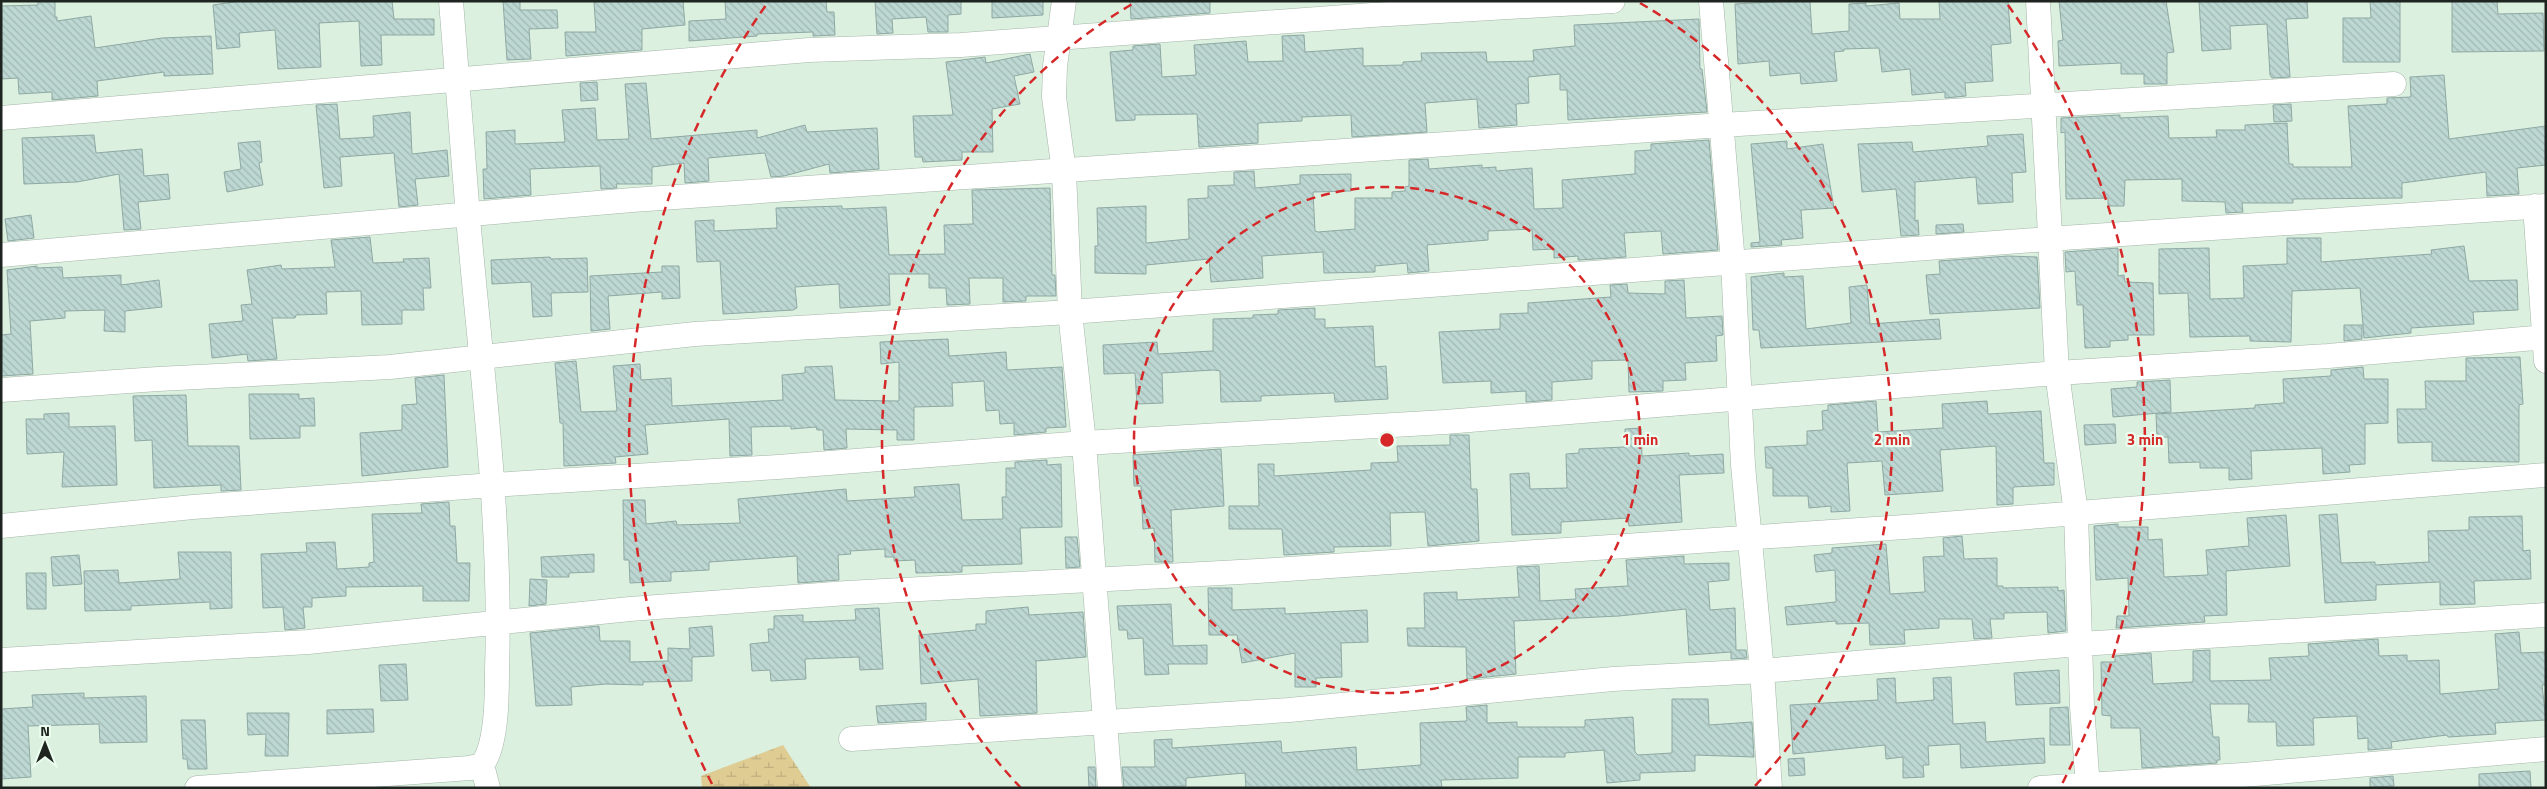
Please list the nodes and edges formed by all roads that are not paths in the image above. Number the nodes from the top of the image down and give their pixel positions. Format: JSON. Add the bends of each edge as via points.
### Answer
{"nodes":[{"id":1,"x":451,"y":1,"type":"edge"},
{"id":2,"x":1064,"y":1,"type":"edge"},
{"id":3,"x":1613,"y":1,"type":"edge"},
{"id":4,"x":1711,"y":1,"type":"edge"},
{"id":5,"x":2038,"y":1,"type":"edge"},
{"id":6,"x":1059,"y":38,"type":"junction"},
{"id":7,"x":457,"y":79,"type":"junction"},
{"id":8,"x":2394,"y":84,"type":"dead end"},
{"id":9,"x":2042,"y":104,"type":"junction"},
{"id":10,"x":1,"y":118,"type":"edge"},
{"id":11,"x":1722,"y":124,"type":"junction"},
{"id":12,"x":1064,"y":172,"type":"junction"},
{"id":13,"x":2540,"y":206,"type":"edge"},
{"id":14,"x":468,"y":216,"type":"junction"},
{"id":15,"x":2048,"y":239,"type":"junction"},
{"id":16,"x":1,"y":255,"type":"edge"},
{"id":17,"x":1733,"y":263,"type":"junction"},
{"id":18,"x":1070,"y":312,"type":"junction"},
{"id":19,"x":2545,"y":337,"type":"edge"},
{"id":20,"x":481,"y":358,"type":"junction"},
{"id":21,"x":2546,"y":361,"type":"edge"},
{"id":22,"x":2056,"y":372,"type":"junction"},
{"id":23,"x":1,"y":390,"type":"edge"},
{"id":24,"x":1738,"y":399,"type":"junction"},
{"id":25,"x":1084,"y":443,"type":"junction"},
{"id":26,"x":2546,"y":475,"type":"edge"},
{"id":27,"x":493,"y":485,"type":"junction"},
{"id":28,"x":2076,"y":513,"type":"junction"},
{"id":29,"x":1,"y":526,"type":"edge"},
{"id":30,"x":1750,"y":536,"type":"junction"},
{"id":31,"x":1094,"y":581,"type":"junction"},
{"id":32,"x":2546,"y":615,"type":"edge"},
{"id":33,"x":499,"y":623,"type":"junction"},
{"id":34,"x":2080,"y":644,"type":"junction"},
{"id":35,"x":1,"y":660,"type":"edge"},
{"id":36,"x":1762,"y":671,"type":"junction"},
{"id":37,"x":1104,"y":722,"type":"junction"},
{"id":38,"x":851,"y":739,"type":"dead end"},
{"id":39,"x":2546,"y":748,"type":"edge"},
{"id":40,"x":482,"y":765,"type":"junction"},
{"id":41,"x":2088,"y":786,"type":"edge"},
{"id":42,"x":197,"y":788,"type":"edge"},
{"id":43,"x":488,"y":788,"type":"edge"},
{"id":44,"x":1110,"y":788,"type":"edge"},
{"id":45,"x":1770,"y":788,"type":"edge"},
{"id":46,"x":2040,"y":788,"type":"edge"}],
"edges":[{"from":1,"to":7,"type":"street"},
{"from":2,"to":6,"type":"street"},
{"from":3,"to":6,"type":"street"},
{"from":4,"to":11,"type":"street"},
{"from":5,"to":9,"type":"street"},
{"from":6,"to":7,"type":"street","via":[[809,50]]},
{"from":6,"to":12,"type":"street","via":[[1054,97]]},
{"from":7,"to":10,"type":"street"},
{"from":7,"to":14,"type":"street"},
{"from":8,"to":9,"type":"street"},
{"from":9,"to":11,"type":"street"},
{"from":9,"to":15,"type":"street"},
{"from":11,"to":12,"type":"street"},
{"from":11,"to":17,"type":"street"},
{"from":12,"to":14,"type":"street","via":[[642,200]]},
{"from":12,"to":18,"type":"street"},
{"from":13,"to":15,"type":"street"},
{"from":13,"to":19,"type":"street"},
{"from":14,"to":16,"type":"street"},
{"from":14,"to":20,"type":"street"},
{"from":15,"to":17,"type":"street"},
{"from":15,"to":22,"type":"street","via":[[2053,275]]},
{"from":17,"to":18,"type":"street"},
{"from":17,"to":24,"type":"street"},
{"from":18,"to":20,"type":"street","via":[[694,334]]},
{"from":18,"to":25,"type":"street"},
{"from":19,"to":21,"type":"street"},
{"from":19,"to":22,"type":"street","via":[[2328,356]]},
{"from":20,"to":23,"type":"street","via":[[390,367]]},
{"from":20,"to":27,"type":"street"},
{"from":22,"to":24,"type":"street"},
{"from":22,"to":28,"type":"street"},
{"from":24,"to":25,"type":"street","via":[[1445,422]]},
{"from":24,"to":30,"type":"street"},
{"from":25,"to":27,"type":"street"},
{"from":25,"to":31,"type":"street"},
{"from":26,"to":28,"type":"street"},
{"from":27,"to":29,"type":"street","via":[[193,507]]},
{"from":27,"to":33,"type":"street"},
{"from":28,"to":30,"type":"street"},
{"from":28,"to":34,"type":"street"},
{"from":30,"to":31,"type":"street"},
{"from":30,"to":36,"type":"street"},
{"from":31,"to":33,"type":"street","via":[[808,596],[630,609]]},
{"from":31,"to":37,"type":"street"},
{"from":32,"to":34,"type":"street"},
{"from":33,"to":35,"type":"street","via":[[308,642]]},
{"from":33,"to":40,"type":"street","via":[[496,703],[488,757]]},
{"from":34,"to":36,"type":"street"},
{"from":34,"to":41,"type":"street"},
{"from":36,"to":37,"type":"street","via":[[1613,678],[1289,710]]},
{"from":36,"to":45,"type":"street"},
{"from":37,"to":38,"type":"street"},
{"from":37,"to":44,"type":"street"},
{"from":39,"to":41,"type":"street"},
{"from":40,"to":42,"type":"street"},
{"from":40,"to":43,"type":"street"},
{"from":41,"to":46,"type":"street"}]}
